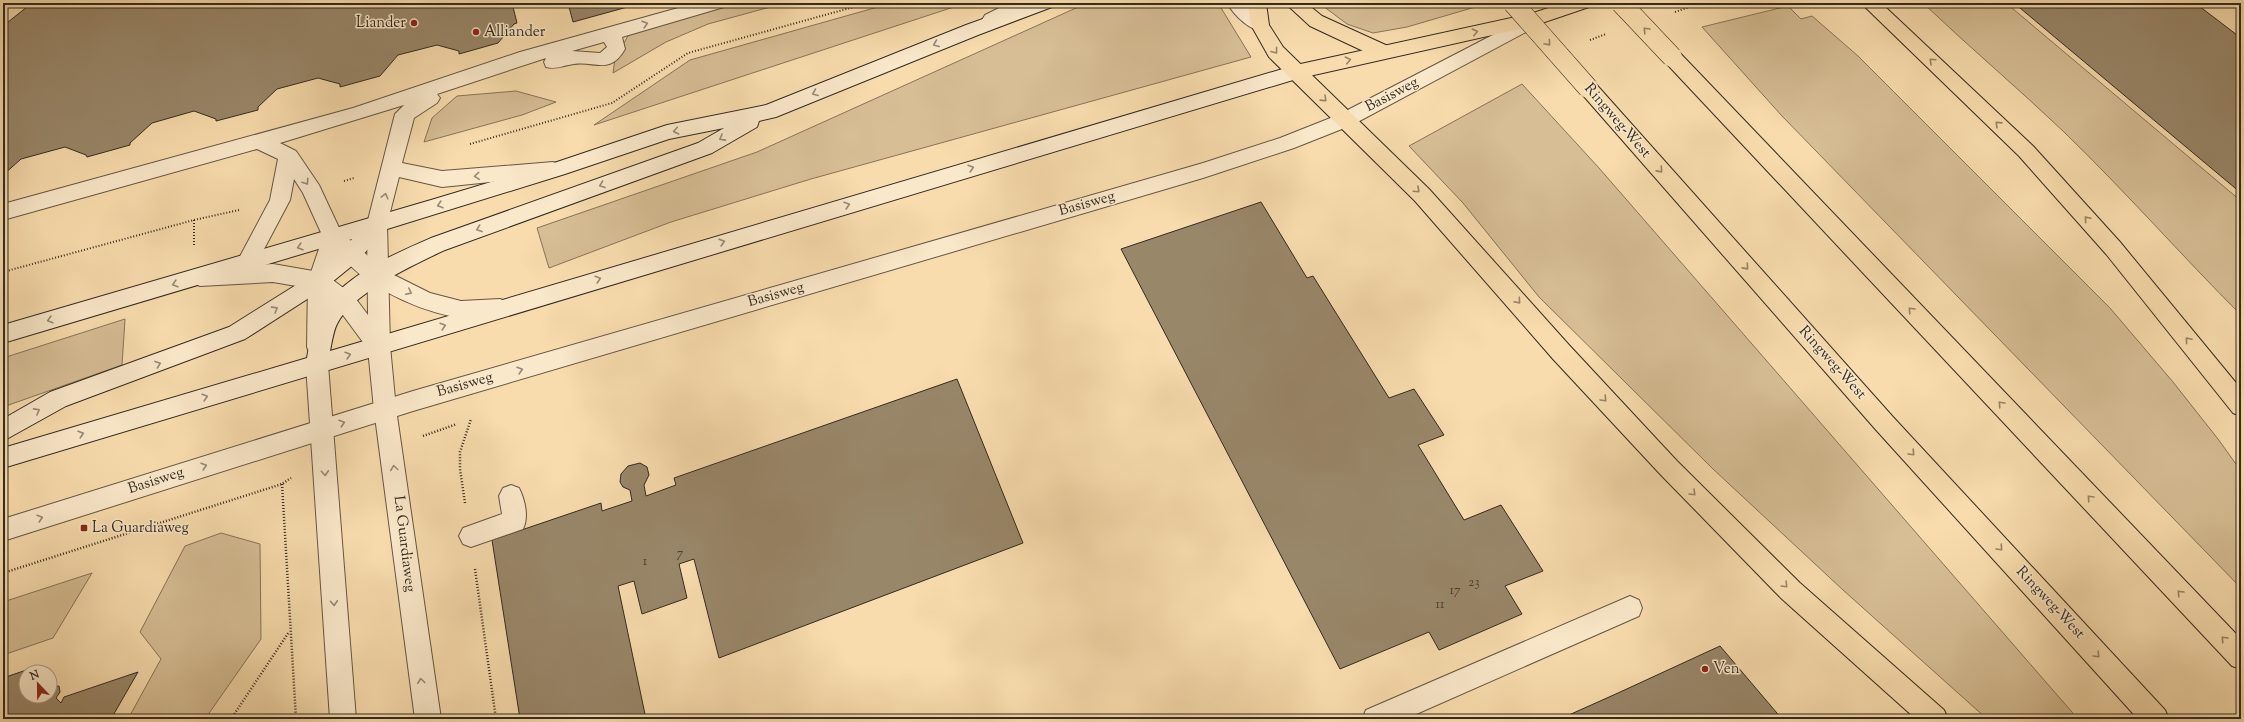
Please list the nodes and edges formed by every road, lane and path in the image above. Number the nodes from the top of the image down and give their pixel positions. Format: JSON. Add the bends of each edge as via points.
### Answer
{"nodes":[{"id":1,"x":718,"y":3,"type":"edge"},
{"id":2,"x":868,"y":3,"type":"edge"},
{"id":3,"x":1024,"y":3,"type":"edge"},
{"id":4,"x":1046,"y":3,"type":"edge"},
{"id":5,"x":1236,"y":3,"type":"edge"},
{"id":6,"x":1257,"y":3,"type":"edge"},
{"id":7,"x":1294,"y":3,"type":"edge"},
{"id":8,"x":1513,"y":3,"type":"edge"},
{"id":9,"x":1583,"y":3,"type":"edge"},
{"id":10,"x":1621,"y":3,"type":"edge"},
{"id":11,"x":1870,"y":3,"type":"edge"},
{"id":12,"x":1533,"y":20,"type":"junction"},
{"id":13,"x":1260,"y":25,"type":"junction"},
{"id":14,"x":972,"y":30,"type":"junction"},
{"id":15,"x":607,"y":35,"type":"junction"},
{"id":16,"x":1383,"y":52,"type":"junction"},
{"id":17,"x":1296,"y":72,"type":"junction"},
{"id":18,"x":769,"y":112,"type":"junction"},
{"id":19,"x":1345,"y":120,"type":"junction"},
{"id":20,"x":257,"y":140,"type":"junction"},
{"id":21,"x":466,"y":145,"type":"dead end"},
{"id":22,"x":289,"y":156,"type":"junction"},
{"id":23,"x":392,"y":168,"type":"junction"},
{"id":24,"x":558,"y":169,"type":"junction"},
{"id":25,"x":312,"y":190,"type":"junction"},
{"id":26,"x":280,"y":200,"type":"junction"},
{"id":27,"x":3,"y":212,"type":"edge"},
{"id":28,"x":377,"y":224,"type":"junction"},
{"id":29,"x":333,"y":237,"type":"junction"},
{"id":30,"x":352,"y":255,"type":"junction"},
{"id":31,"x":247,"y":262,"type":"junction"},
{"id":32,"x":3,"y":272,"type":"edge"},
{"id":33,"x":377,"y":276,"type":"junction"},
{"id":34,"x":196,"y":278,"type":"junction"},
{"id":35,"x":319,"y":281,"type":"junction"},
{"id":36,"x":345,"y":301,"type":"junction"},
{"id":37,"x":501,"y":308,"type":"junction"},
{"id":38,"x":3,"y":334,"type":"edge"},
{"id":39,"x":379,"y":346,"type":"junction"},
{"id":40,"x":317,"y":365,"type":"junction"},
{"id":41,"x":2241,"y":406,"type":"edge"},
{"id":42,"x":385,"y":410,"type":"junction"},
{"id":43,"x":3,"y":430,"type":"edge"},
{"id":44,"x":321,"y":430,"type":"junction"},
{"id":45,"x":3,"y":458,"type":"edge"},
{"id":46,"x":282,"y":484,"type":"dead end"},
{"id":47,"x":511,"y":496,"type":"dead end"},
{"id":48,"x":3,"y":530,"type":"edge"},
{"id":49,"x":471,"y":536,"type":"dead end"},
{"id":50,"x":1630,"y":608,"type":"dead end"},
{"id":51,"x":290,"y":632,"type":"junction"},
{"id":52,"x":2241,"y":658,"type":"edge"},
{"id":53,"x":231,"y":719,"type":"edge"},
{"id":54,"x":296,"y":719,"type":"edge"},
{"id":55,"x":343,"y":719,"type":"edge"},
{"id":56,"x":428,"y":719,"type":"edge"},
{"id":57,"x":1375,"y":719,"type":"edge"},
{"id":58,"x":1935,"y":719,"type":"edge"},
{"id":59,"x":2156,"y":719,"type":"edge"}],
"edges":[{"from":15,"to":1,"type":"main road","one_way":true},
{"from":2,"to":21,"type":"path","via":[[688,54],[612,103]]},
{"from":3,"to":14,"type":"main road"},
{"from":4,"to":14,"type":"main road"},
{"from":5,"to":13,"type":"main road"},
{"from":6,"to":13,"type":"main road"},
{"from":7,"to":16,"type":"main road","via":[[1316,21]]},
{"from":8,"to":59,"type":"main road","name":"Ringweg-West","one_way":true,"bridge":true,"via":[[1885,424]]},
{"from":9,"to":12,"type":"main road","name":"Basisweg"},
{"from":52,"to":10,"type":"main road","one_way":true,"bridge":true},
{"from":41,"to":11,"type":"main road","one_way":true,"via":[[2113,248],[2031,157]]},
{"from":16,"to":12,"type":"main road","name":"Basisweg","one_way":true},
{"from":12,"to":19,"type":"main road","name":"Basisweg"},
{"from":13,"to":17,"type":"main road","one_way":true,"via":[[1276,52]]},
{"from":14,"to":18,"type":"main road","one_way":true},
{"from":15,"to":20,"type":"main road","via":[[527,57],[356,114]]},
{"from":15,"to":23,"type":"main road","via":[[615,40],[616,49],[602,60],[594,61],[581,57],[565,59],[438,94],[411,110],[405,114]]},
{"from":17,"to":16,"type":"main road","name":"Basisweg","one_way":true},
{"from":17,"to":19,"type":"main road","one_way":true},
{"from":37,"to":17,"type":"main road","name":"Basisweg","one_way":true},
{"from":18,"to":24,"type":"main road","one_way":true,"via":[[668,132]]},
{"from":18,"to":33,"type":"main road","one_way":true,"via":[[704,148],[438,244],[407,257]]},
{"from":42,"to":19,"type":"main road","name":"Basisweg","one_way":true,"via":[[1203,170],[1287,143]]},
{"from":19,"to":58,"type":"main road","one_way":true,"via":[[1422,195],[1566,358],[1669,468],[1791,591]]},
{"from":20,"to":22,"type":"main road"},
{"from":20,"to":27,"type":"main road"},
{"from":22,"to":25,"type":"main road","one_way":true},
{"from":22,"to":26,"type":"main road"},
{"from":24,"to":23,"type":"main road","one_way":true,"via":[[442,179]]},
{"from":23,"to":25,"type":"path"},
{"from":28,"to":23,"type":"main road","one_way":true},
{"from":24,"to":28,"type":"main road","one_way":true},
{"from":25,"to":29,"type":"main road"},
{"from":26,"to":31,"type":"main road"},
{"from":26,"to":32,"type":"path","via":[[194,220]]},
{"from":28,"to":29,"type":"main road"},
{"from":28,"to":30,"type":"main road"},
{"from":28,"to":33,"type":"main road","name":"La Guardiaweg"},
{"from":29,"to":30,"type":"main road"},
{"from":29,"to":31,"type":"main road","one_way":true},
{"from":29,"to":35,"type":"main road"},
{"from":30,"to":33,"type":"main road"},
{"from":30,"to":35,"type":"main road"},
{"from":31,"to":34,"type":"main road"},
{"from":33,"to":36,"type":"main road"},
{"from":33,"to":37,"type":"main road","one_way":true,"via":[[425,300],[461,310]]},
{"from":33,"to":39,"type":"main road","name":"La Guardiaweg"},
{"from":34,"to":35,"type":"main road","via":[[273,273]]},
{"from":34,"to":38,"type":"main road","one_way":true},
{"from":35,"to":36,"type":"main road"},
{"from":35,"to":40,"type":"main road"},
{"from":43,"to":35,"type":"main road","one_way":true,"via":[[58,399],[237,333]]},
{"from":36,"to":39,"type":"main road"},
{"from":36,"to":40,"type":"main road","via":[[333,312],[322,335]]},
{"from":39,"to":37,"type":"main road","name":"Basisweg","one_way":true},
{"from":40,"to":39,"type":"main road","name":"Basisweg","one_way":true},
{"from":39,"to":42,"type":"main road","name":"La Guardiaweg"},
{"from":40,"to":44,"type":"main road"},
{"from":45,"to":40,"type":"main road","name":"Basisweg","one_way":true},
{"from":44,"to":42,"type":"main road","name":"Basisweg","one_way":true},
{"from":56,"to":42,"type":"main road","name":"La Guardiaweg","one_way":true},
{"from":48,"to":44,"type":"main road","name":"Basisweg","one_way":true},
{"from":44,"to":55,"type":"main road","one_way":true},
{"from":46,"to":51,"type":"path"},
{"from":47,"to":49,"type":"main road","via":[[515,521]]},
{"from":50,"to":57,"type":"main road"},
{"from":51,"to":53,"type":"path"},
{"from":51,"to":54,"type":"path"}]}
